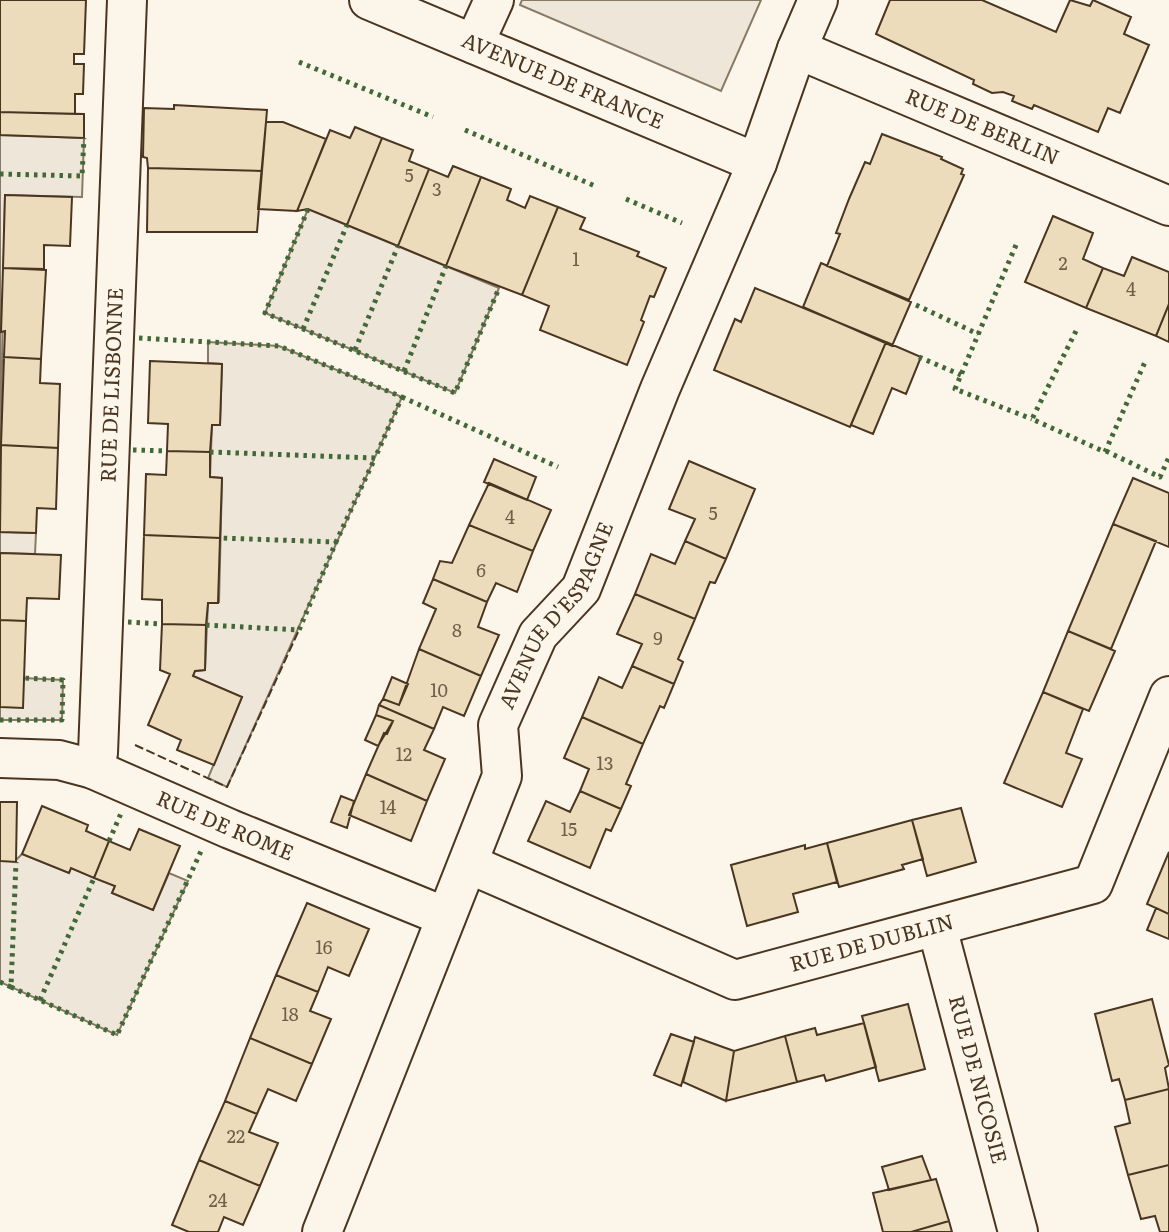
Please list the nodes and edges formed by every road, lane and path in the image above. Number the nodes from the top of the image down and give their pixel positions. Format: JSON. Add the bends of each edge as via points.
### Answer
{"nodes":[{"id":1,"x":127,"y":0,"type":"edge"},
{"id":2,"x":369,"y":0,"type":"edge"},
{"id":3,"x":494,"y":0,"type":"edge"},
{"id":4,"x":818,"y":0,"type":"edge"},
{"id":5,"x":474,"y":44,"type":"junction"},
{"id":6,"x":797,"y":49,"type":"junction"},
{"id":7,"x":757,"y":163,"type":"junction"},
{"id":8,"x":1169,"y":206,"type":"edge"},
{"id":9,"x":1169,"y":696,"type":"edge"},
{"id":10,"x":0,"y":758,"type":"edge"},
{"id":11,"x":93,"y":769,"type":"junction"},
{"id":12,"x":469,"y":863,"type":"junction"},
{"id":13,"x":446,"y":918,"type":"junction"},
{"id":14,"x":937,"y":927,"type":"junction"},
{"id":15,"x":322,"y":1232,"type":"edge"},
{"id":16,"x":1018,"y":1232,"type":"edge"}],
"edges":[{"from":1,"to":11,"type":"street","name":"RUE DE LISBONNE","via":[[98,754]]},
{"from":2,"to":5,"type":"street","name":"AVENUE DE FRANCE"},
{"from":3,"to":5,"type":"street"},
{"from":4,"to":6,"type":"street","name":"AVENUE D'ESPAGNE"},
{"from":5,"to":7,"type":"street","name":"AVENUE DE FRANCE"},
{"from":6,"to":7,"type":"street","name":"AVENUE D'ESPAGNE"},
{"from":6,"to":8,"type":"street","name":"RUE DE BERLIN"},
{"from":7,"to":12,"type":"street","name":"AVENUE D'ESPAGNE","via":[[660,389],[582,589],[538,635],[498,724],[502,776]]},
{"from":9,"to":14,"type":"street","name":"RUE DE DUBLIN","via":[[1093,884]]},
{"from":10,"to":11,"type":"street","name":"RUE DE ROME","via":[[59,760]]},
{"from":11,"to":13,"type":"street","name":"RUE DE ROME"},
{"from":12,"to":13,"type":"street","name":"AVENUE D'ESPAGNE"},
{"from":12,"to":14,"type":"street","name":"RUE DE DUBLIN","via":[[735,980]]},
{"from":13,"to":15,"type":"street","name":"AVENUE D'ESPAGNE"},
{"from":14,"to":16,"type":"street","name":"RUE DE NICOSIE"}]}
